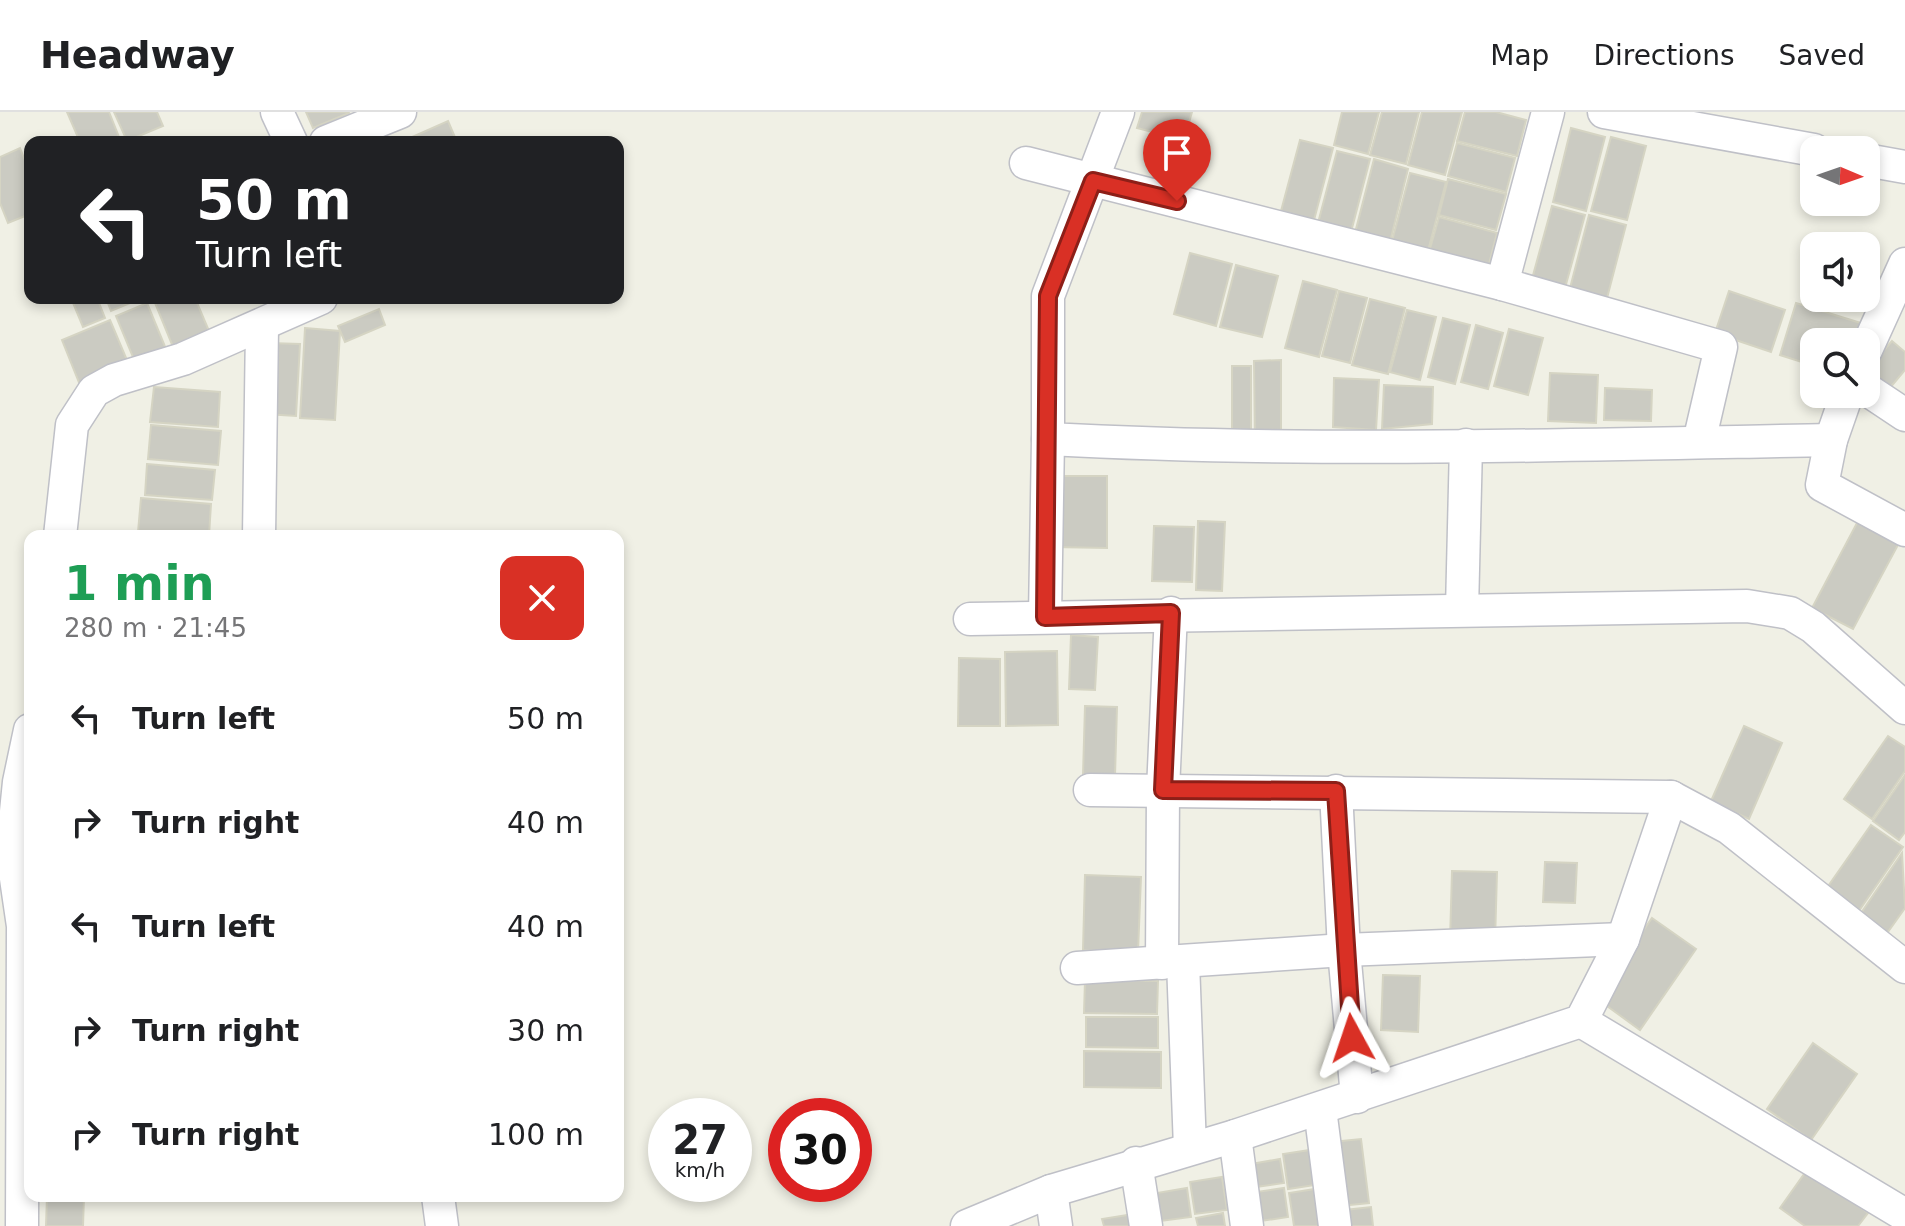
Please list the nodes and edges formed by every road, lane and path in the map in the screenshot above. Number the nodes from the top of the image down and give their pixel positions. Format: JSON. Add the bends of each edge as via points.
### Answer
{"nodes":[{"id":1,"x":277,"y":112,"type":"edge"},
{"id":2,"x":400,"y":112,"type":"edge"},
{"id":3,"x":1118,"y":112,"type":"edge"},
{"id":4,"x":1548,"y":112,"type":"edge"},
{"id":5,"x":1604,"y":112,"type":"edge"},
{"id":6,"x":288,"y":136,"type":"edge"},
{"id":7,"x":341,"y":136,"type":"edge"},
{"id":8,"x":1800,"y":147,"type":"edge"},
{"id":9,"x":1026,"y":163,"type":"dead end"},
{"id":10,"x":1880,"y":163,"type":"edge"},
{"id":11,"x":1905,"y":167,"type":"edge"},
{"id":12,"x":1093,"y":181,"type":"junction"},
{"id":13,"x":1905,"y":264,"type":"edge"},
{"id":14,"x":1502,"y":284,"type":"junction"},
{"id":15,"x":309,"y":304,"type":"edge"},
{"id":16,"x":262,"y":327,"type":"junction"},
{"id":17,"x":1876,"y":328,"type":"edge"},
{"id":18,"x":1880,"y":398,"type":"edge"},
{"id":19,"x":1842,"y":408,"type":"edge"},
{"id":20,"x":1905,"y":415,"type":"edge"},
{"id":21,"x":1048,"y":439,"type":"junction"},
{"id":22,"x":1831,"y":440,"type":"junction"},
{"id":23,"x":1699,"y":442,"type":"junction"},
{"id":24,"x":1466,"y":445,"type":"junction"},
{"id":25,"x":61,"y":530,"type":"edge"},
{"id":26,"x":259,"y":530,"type":"edge"},
{"id":27,"x":1905,"y":530,"type":"edge"},
{"id":28,"x":1462,"y":610,"type":"junction"},
{"id":29,"x":1171,"y":613,"type":"junction"},
{"id":30,"x":1045,"y":617,"type":"junction"},
{"id":31,"x":970,"y":619,"type":"dead end"},
{"id":32,"x":1905,"y":708,"type":"edge"},
{"id":33,"x":24,"y":758,"type":"edge"},
{"id":34,"x":1090,"y":790,"type":"dead end"},
{"id":35,"x":1163,"y":790,"type":"junction"},
{"id":36,"x":1336,"y":791,"type":"junction"},
{"id":37,"x":1671,"y":797,"type":"junction"},
{"id":38,"x":1623,"y":939,"type":"junction"},
{"id":39,"x":1344,"y":950,"type":"junction"},
{"id":40,"x":1173,"y":962,"type":"junction"},
{"id":41,"x":1905,"y":967,"type":"edge"},
{"id":42,"x":1077,"y":968,"type":"dead end"},
{"id":43,"x":24,"y":1007,"type":"edge"},
{"id":44,"x":1581,"y":1021,"type":"junction"},
{"id":45,"x":1357,"y":1097,"type":"junction"},
{"id":46,"x":1320,"y":1109,"type":"junction"},
{"id":47,"x":1235,"y":1136,"type":"junction"},
{"id":48,"x":1190,"y":1148,"type":"junction"},
{"id":49,"x":1136,"y":1163,"type":"junction"},
{"id":50,"x":1051,"y":1191,"type":"junction"},
{"id":51,"x":24,"y":1198,"type":"edge"},
{"id":52,"x":439,"y":1202,"type":"edge"},
{"id":53,"x":1905,"y":1215,"type":"edge"},
{"id":54,"x":22,"y":1226,"type":"edge"},
{"id":55,"x":442,"y":1226,"type":"edge"},
{"id":56,"x":967,"y":1226,"type":"edge"},
{"id":57,"x":1056,"y":1226,"type":"edge"},
{"id":58,"x":1146,"y":1226,"type":"edge"},
{"id":59,"x":1247,"y":1226,"type":"edge"},
{"id":60,"x":1335,"y":1226,"type":"edge"}],
"edges":[{"from":1,"to":6,"type":"street"},
{"from":2,"to":7,"type":"street"},
{"from":3,"to":12,"type":"street"},
{"from":4,"to":14,"type":"street"},
{"from":5,"to":8,"type":"street"},
{"from":9,"to":12,"type":"street"},
{"from":10,"to":11,"type":"street"},
{"from":12,"to":14,"type":"street"},
{"from":12,"to":21,"type":"street","via":[[1048,296]]},
{"from":13,"to":17,"type":"street"},
{"from":14,"to":23,"type":"street","via":[[1721,347]]},
{"from":15,"to":16,"type":"street"},
{"from":16,"to":25,"type":"street","via":[[105,383],[85,400],[70,433]]},
{"from":16,"to":26,"type":"street"},
{"from":18,"to":20,"type":"street"},
{"from":19,"to":22,"type":"street"},
{"from":21,"to":24,"type":"street"},
{"from":21,"to":30,"type":"street"},
{"from":22,"to":23,"type":"street"},
{"from":22,"to":27,"type":"street","via":[[1822,485]]},
{"from":23,"to":24,"type":"street"},
{"from":24,"to":28,"type":"street"},
{"from":28,"to":29,"type":"street"},
{"from":28,"to":32,"type":"street","via":[[1747,606],[1790,613]]},
{"from":29,"to":30,"type":"street"},
{"from":29,"to":35,"type":"street"},
{"from":30,"to":31,"type":"street"},
{"from":33,"to":43,"type":"street","via":[[12,851],[23,926]]},
{"from":34,"to":35,"type":"street"},
{"from":35,"to":36,"type":"street"},
{"from":35,"to":40,"type":"street"},
{"from":36,"to":37,"type":"street"},
{"from":36,"to":39,"type":"street"},
{"from":37,"to":38,"type":"street"},
{"from":37,"to":41,"type":"street","via":[[1729,828]]},
{"from":38,"to":39,"type":"street"},
{"from":38,"to":44,"type":"street"},
{"from":39,"to":40,"type":"street"},
{"from":39,"to":45,"type":"street"},
{"from":40,"to":42,"type":"street"},
{"from":40,"to":48,"type":"street"},
{"from":44,"to":45,"type":"street"},
{"from":44,"to":53,"type":"street"},
{"from":45,"to":46,"type":"street"},
{"from":46,"to":47,"type":"street"},
{"from":46,"to":60,"type":"street"},
{"from":47,"to":48,"type":"street"},
{"from":47,"to":59,"type":"street"},
{"from":48,"to":49,"type":"street"},
{"from":49,"to":50,"type":"street"},
{"from":49,"to":58,"type":"street"},
{"from":50,"to":56,"type":"street"},
{"from":50,"to":57,"type":"street"},
{"from":51,"to":54,"type":"street"},
{"from":52,"to":55,"type":"street"}]}
